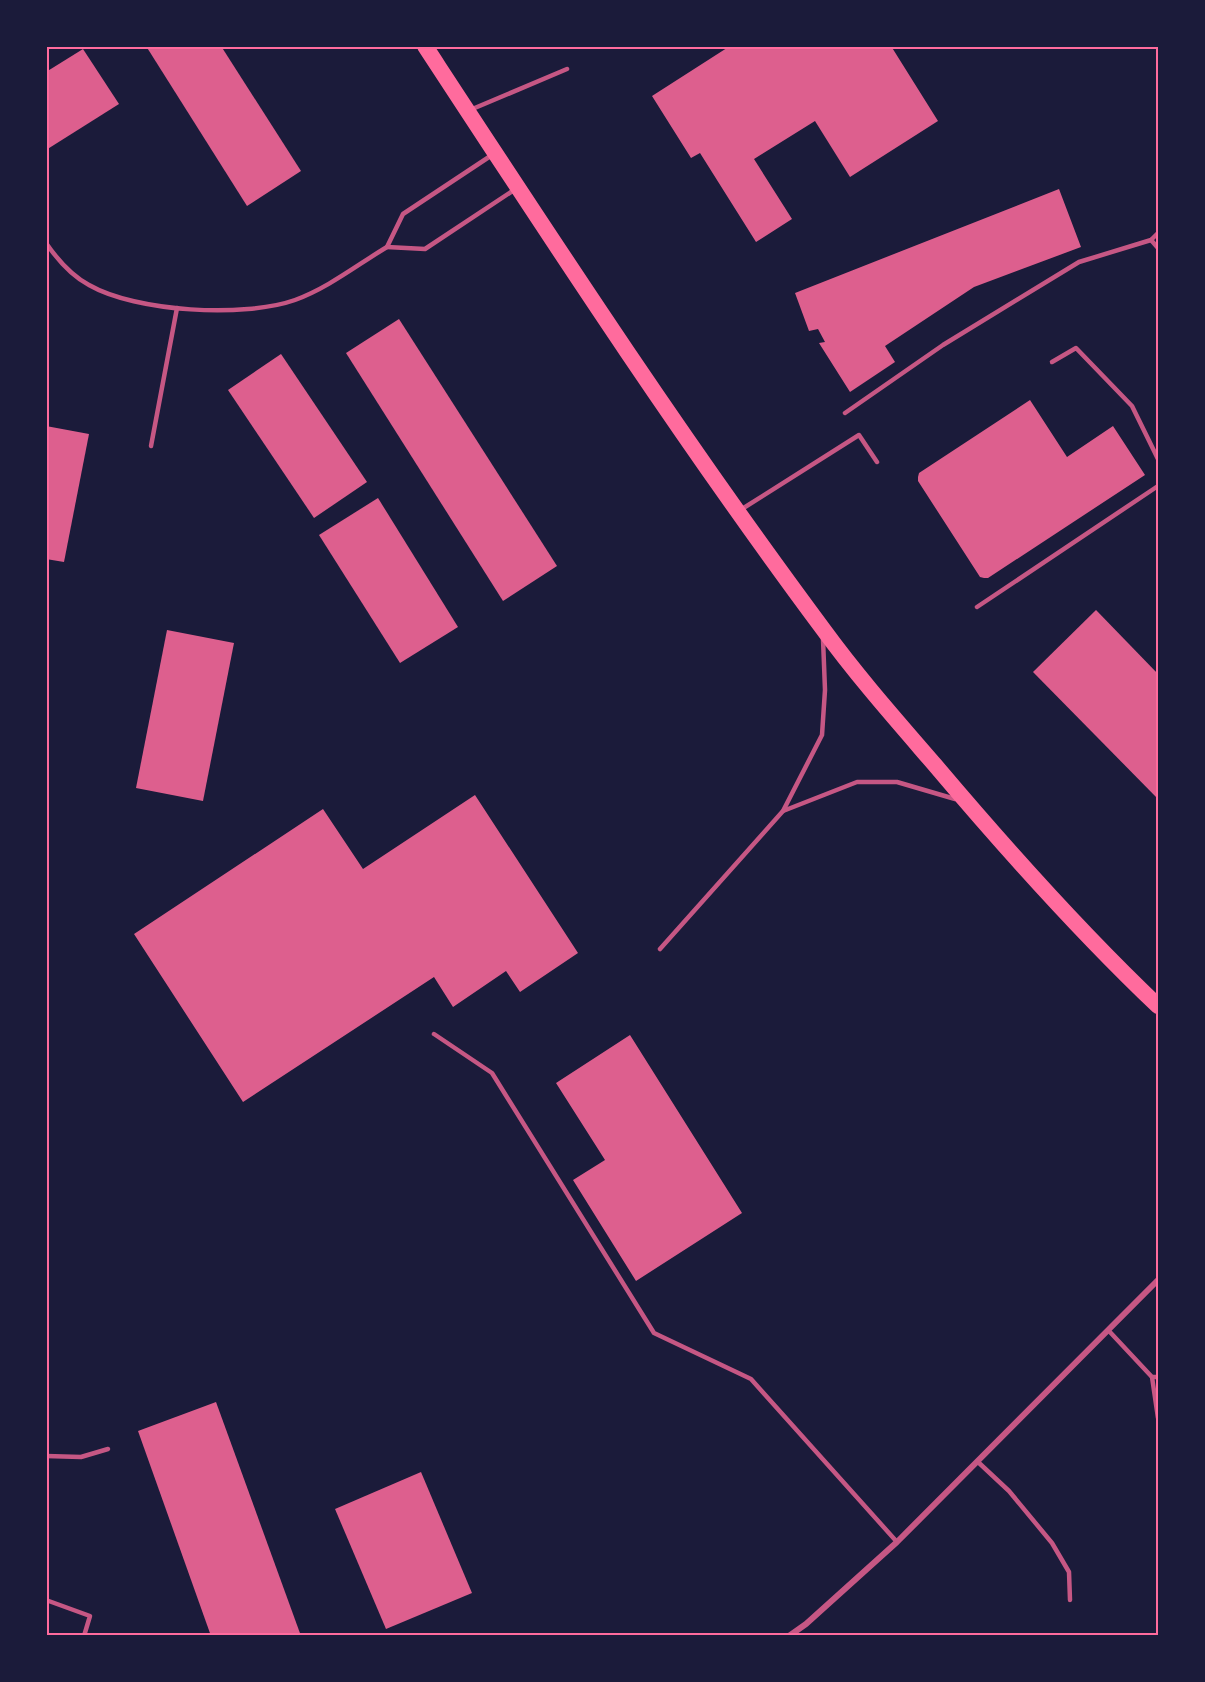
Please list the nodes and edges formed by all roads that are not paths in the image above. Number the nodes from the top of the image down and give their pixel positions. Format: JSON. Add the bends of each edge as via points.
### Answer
{"nodes":[{"id":1,"x":425,"y":46,"type":"edge"},
{"id":2,"x":567,"y":69,"type":"dead end"},
{"id":3,"x":468,"y":111,"type":"junction"},
{"id":4,"x":495,"y":153,"type":"junction"},
{"id":5,"x":517,"y":188,"type":"junction"},
{"id":6,"x":1158,"y":233,"type":"edge"},
{"id":7,"x":1151,"y":240,"type":"junction"},
{"id":8,"x":46,"y":243,"type":"edge"},
{"id":9,"x":387,"y":246,"type":"junction"},
{"id":10,"x":1158,"y":248,"type":"edge"},
{"id":11,"x":177,"y":308,"type":"junction"},
{"id":12,"x":1052,"y":362,"type":"dead end"},
{"id":13,"x":845,"y":413,"type":"dead end"},
{"id":14,"x":151,"y":446,"type":"dead end"},
{"id":15,"x":1158,"y":459,"type":"edge"},
{"id":16,"x":877,"y":462,"type":"dead end"},
{"id":17,"x":1158,"y":486,"type":"edge"},
{"id":18,"x":737,"y":512,"type":"junction"},
{"id":19,"x":977,"y":607,"type":"dead end"},
{"id":20,"x":823,"y":630,"type":"junction"},
{"id":21,"x":966,"y":802,"type":"junction"},
{"id":22,"x":783,"y":811,"type":"junction"},
{"id":23,"x":660,"y":949,"type":"dead end"},
{"id":24,"x":1158,"y":1006,"type":"edge"},
{"id":25,"x":434,"y":1034,"type":"dead end"},
{"id":26,"x":1158,"y":1280,"type":"edge"},
{"id":27,"x":1109,"y":1331,"type":"junction"},
{"id":28,"x":1155,"y":1377,"type":"edge"},
{"id":29,"x":1158,"y":1418,"type":"edge"},
{"id":30,"x":108,"y":1449,"type":"dead end"},
{"id":31,"x":46,"y":1456,"type":"edge"},
{"id":32,"x":978,"y":1461,"type":"junction"},
{"id":33,"x":897,"y":1542,"type":"junction"},
{"id":34,"x":46,"y":1600,"type":"edge"},
{"id":35,"x":1070,"y":1600,"type":"dead end"},
{"id":36,"x":84,"y":1635,"type":"edge"},
{"id":37,"x":789,"y":1635,"type":"edge"}],
"edges":[{"from":1,"to":3,"type":"highway"},
{"from":2,"to":3,"type":"lane"},
{"from":3,"to":4,"type":"highway"},
{"from":4,"to":5,"type":"highway"},
{"from":4,"to":9,"type":"lane","via":[[404,214]]},
{"from":5,"to":9,"type":"lane","via":[[425,249]]},
{"from":5,"to":18,"type":"highway"},
{"from":6,"to":7,"type":"lane"},
{"from":7,"to":10,"type":"lane"},
{"from":7,"to":13,"type":"lane","via":[[1079,262],[943,345]]},
{"from":8,"to":11,"type":"lane","via":[[88,285],[131,302]]},
{"from":9,"to":11,"type":"lane","via":[[295,300],[206,311]]},
{"from":11,"to":14,"type":"lane"},
{"from":12,"to":15,"type":"lane","via":[[1076,348],[1132,406]]},
{"from":16,"to":18,"type":"lane","via":[[860,435]]},
{"from":17,"to":19,"type":"lane"},
{"from":18,"to":20,"type":"highway"},
{"from":20,"to":21,"type":"highway"},
{"from":20,"to":22,"type":"lane","via":[[822,735]]},
{"from":21,"to":22,"type":"lane","via":[[897,782],[857,782]]},
{"from":21,"to":24,"type":"highway","via":[[1118,968]]},
{"from":22,"to":23,"type":"lane"},
{"from":25,"to":33,"type":"lane","via":[[492,1073],[654,1333],[751,1379]]},
{"from":26,"to":27,"type":"street"},
{"from":27,"to":28,"type":"lane"},
{"from":27,"to":32,"type":"street"},
{"from":28,"to":29,"type":"lane"},
{"from":30,"to":31,"type":"lane","via":[[81,1457]]},
{"from":32,"to":33,"type":"street"},
{"from":32,"to":35,"type":"lane","via":[[1052,1543],[1069,1572]]},
{"from":33,"to":37,"type":"street"},
{"from":34,"to":36,"type":"lane","via":[[90,1616]]}]}
